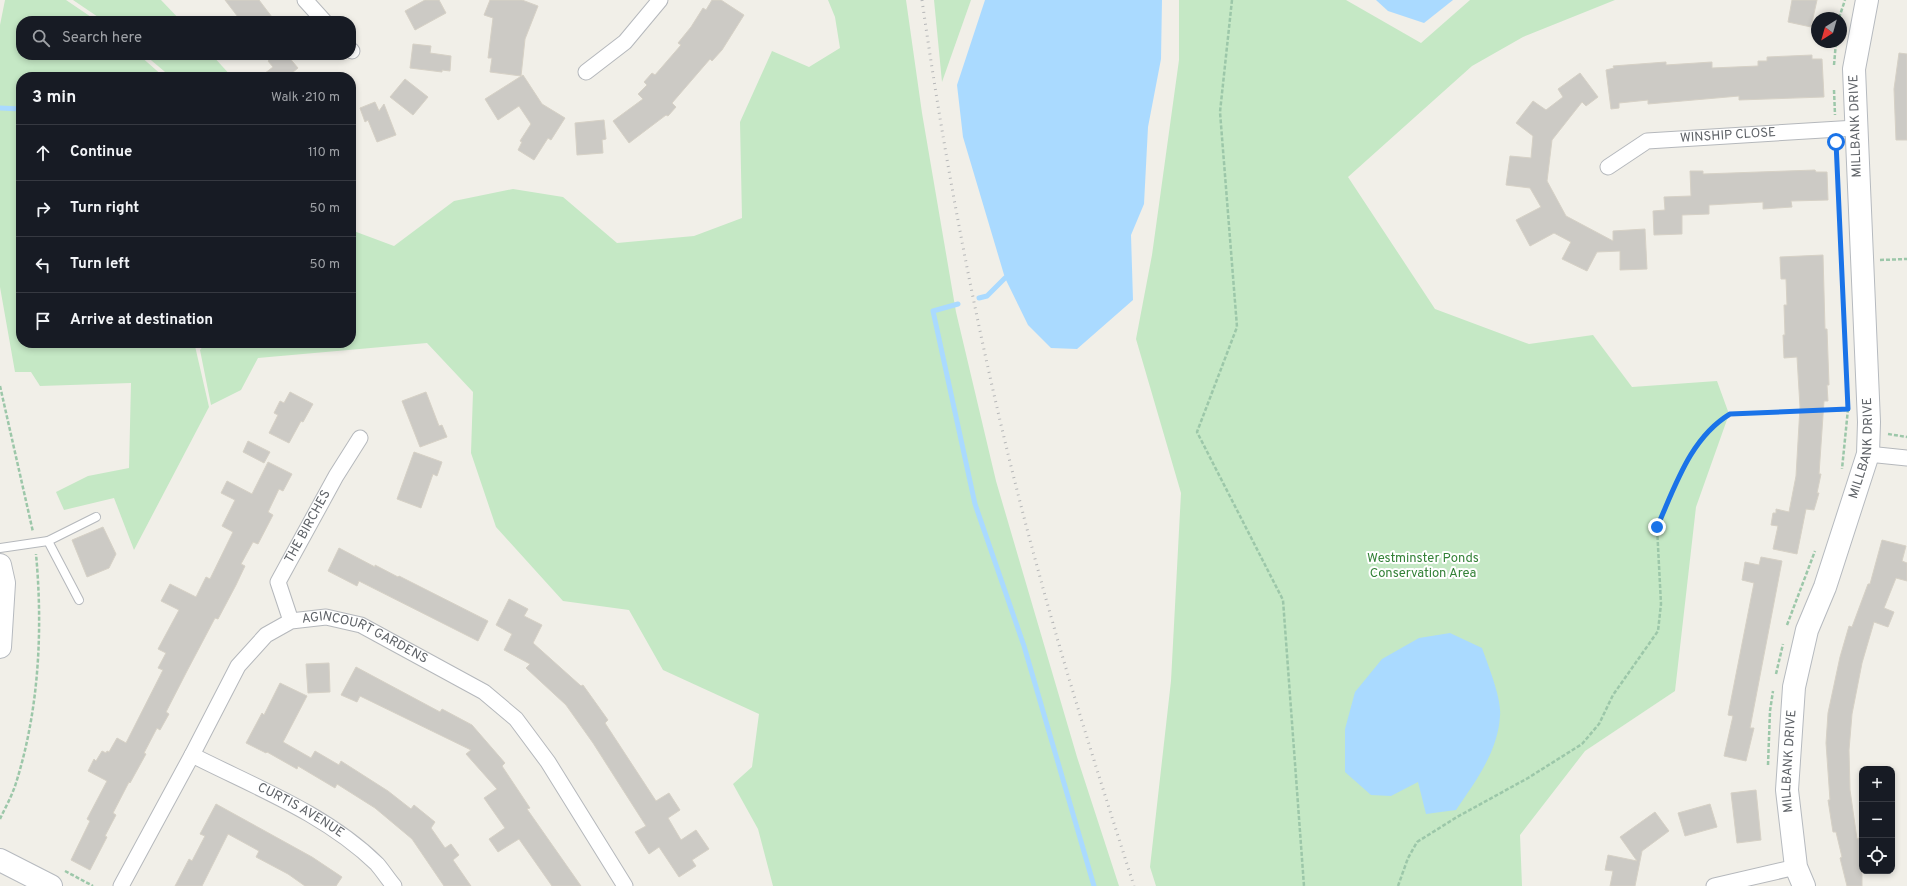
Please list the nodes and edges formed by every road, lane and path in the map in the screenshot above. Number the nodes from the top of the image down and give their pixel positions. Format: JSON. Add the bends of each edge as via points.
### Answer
{"nodes":[{"id":1,"x":305,"y":0,"type":"edge"},
{"id":2,"x":660,"y":0,"type":"edge"},
{"id":3,"x":1232,"y":0,"type":"edge"},
{"id":4,"x":1845,"y":0,"type":"edge"},
{"id":5,"x":1867,"y":0,"type":"edge"},
{"id":6,"x":1842,"y":12,"type":"edge"},
{"id":7,"x":319,"y":16,"type":"edge"},
{"id":8,"x":586,"y":72,"type":"dead end"},
{"id":9,"x":1856,"y":128,"type":"junction"},
{"id":10,"x":1836,"y":142,"type":"dead end"},
{"id":11,"x":1608,"y":167,"type":"dead end"},
{"id":12,"x":1907,"y":259,"type":"edge"},
{"id":13,"x":1878,"y":260,"type":"dead end"},
{"id":14,"x":0,"y":386,"type":"edge"},
{"id":15,"x":1848,"y":409,"type":"junction"},
{"id":16,"x":1853,"y":411,"type":"dead end"},
{"id":17,"x":360,"y":438,"type":"dead end"},
{"id":18,"x":1868,"y":454,"type":"junction"},
{"id":19,"x":1907,"y":458,"type":"edge"},
{"id":20,"x":96,"y":517,"type":"dead end"},
{"id":21,"x":48,"y":541,"type":"junction"},
{"id":22,"x":35,"y":542,"type":"junction"},
{"id":23,"x":0,"y":548,"type":"edge"},
{"id":24,"x":0,"y":565,"type":"edge"},
{"id":25,"x":79,"y":600,"type":"dead end"},
{"id":26,"x":292,"y":620,"type":"junction"},
{"id":27,"x":0,"y":647,"type":"edge"},
{"id":28,"x":192,"y":755,"type":"junction"},
{"id":29,"x":0,"y":819,"type":"edge"},
{"id":30,"x":0,"y":860,"type":"edge"},
{"id":31,"x":1800,"y":876,"type":"edge"},
{"id":32,"x":51,"y":886,"type":"edge"},
{"id":33,"x":120,"y":886,"type":"edge"},
{"id":34,"x":394,"y":886,"type":"edge"},
{"id":35,"x":625,"y":886,"type":"edge"},
{"id":36,"x":1304,"y":886,"type":"edge"},
{"id":37,"x":1398,"y":886,"type":"edge"},
{"id":38,"x":1714,"y":886,"type":"edge"}],
"edges":[{"from":1,"to":7,"type":"street"},
{"from":2,"to":8,"type":"street","via":[[625,42]]},
{"from":3,"to":36,"type":"path","via":[[1220,112],[1237,327],[1197,432],[1282,600]]},
{"from":4,"to":6,"type":"path"},
{"from":5,"to":9,"type":"street","name":"MILLBANK DRIVE","via":[[1854,69]]},
{"from":9,"to":11,"type":"street","name":"WINSHIP CLOSE","via":[[1647,141]]},
{"from":9,"to":18,"type":"street","name":"MILLBANK DRIVE","via":[[1869,422]]},
{"from":10,"to":15,"type":"path"},
{"from":12,"to":13,"type":"path"},
{"from":14,"to":22,"type":"path"},
{"from":15,"to":16,"type":"path"},
{"from":15,"to":37,"type":"path","via":[[1730,414],[1716,423],[1700,441],[1684,467],[1657,527],[1661,604],[1658,631],[1614,695],[1599,724],[1582,744],[1416,842]]},
{"from":17,"to":26,"type":"street","name":"THE BIRCHES","via":[[336,476],[278,582]]},
{"from":18,"to":19,"type":"street"},
{"from":18,"to":31,"type":"street","name":"MILLBANK DRIVE","via":[[1825,587],[1807,630],[1794,687],[1787,790]]},
{"from":20,"to":21,"type":"lane"},
{"from":21,"to":22,"type":"lane"},
{"from":21,"to":25,"type":"lane"},
{"from":22,"to":23,"type":"lane"},
{"from":22,"to":29,"type":"path","via":[[39,633],[37,682],[16,784]]},
{"from":24,"to":27,"type":"street","via":[[4,584]]},
{"from":26,"to":28,"type":"street","name":"AGINCOURT GARDENS","via":[[266,635],[238,666]]},
{"from":26,"to":35,"type":"street","name":"AGINCOURT GARDENS","via":[[326,617],[361,625],[484,692],[516,719],[548,762]]},
{"from":28,"to":33,"type":"street","name":"AGINCOURT GARDENS"},
{"from":28,"to":34,"type":"street","name":"CURTIS AVENUE","via":[[338,832],[377,865]]},
{"from":30,"to":32,"type":"street"},
{"from":31,"to":38,"type":"street"}]}
